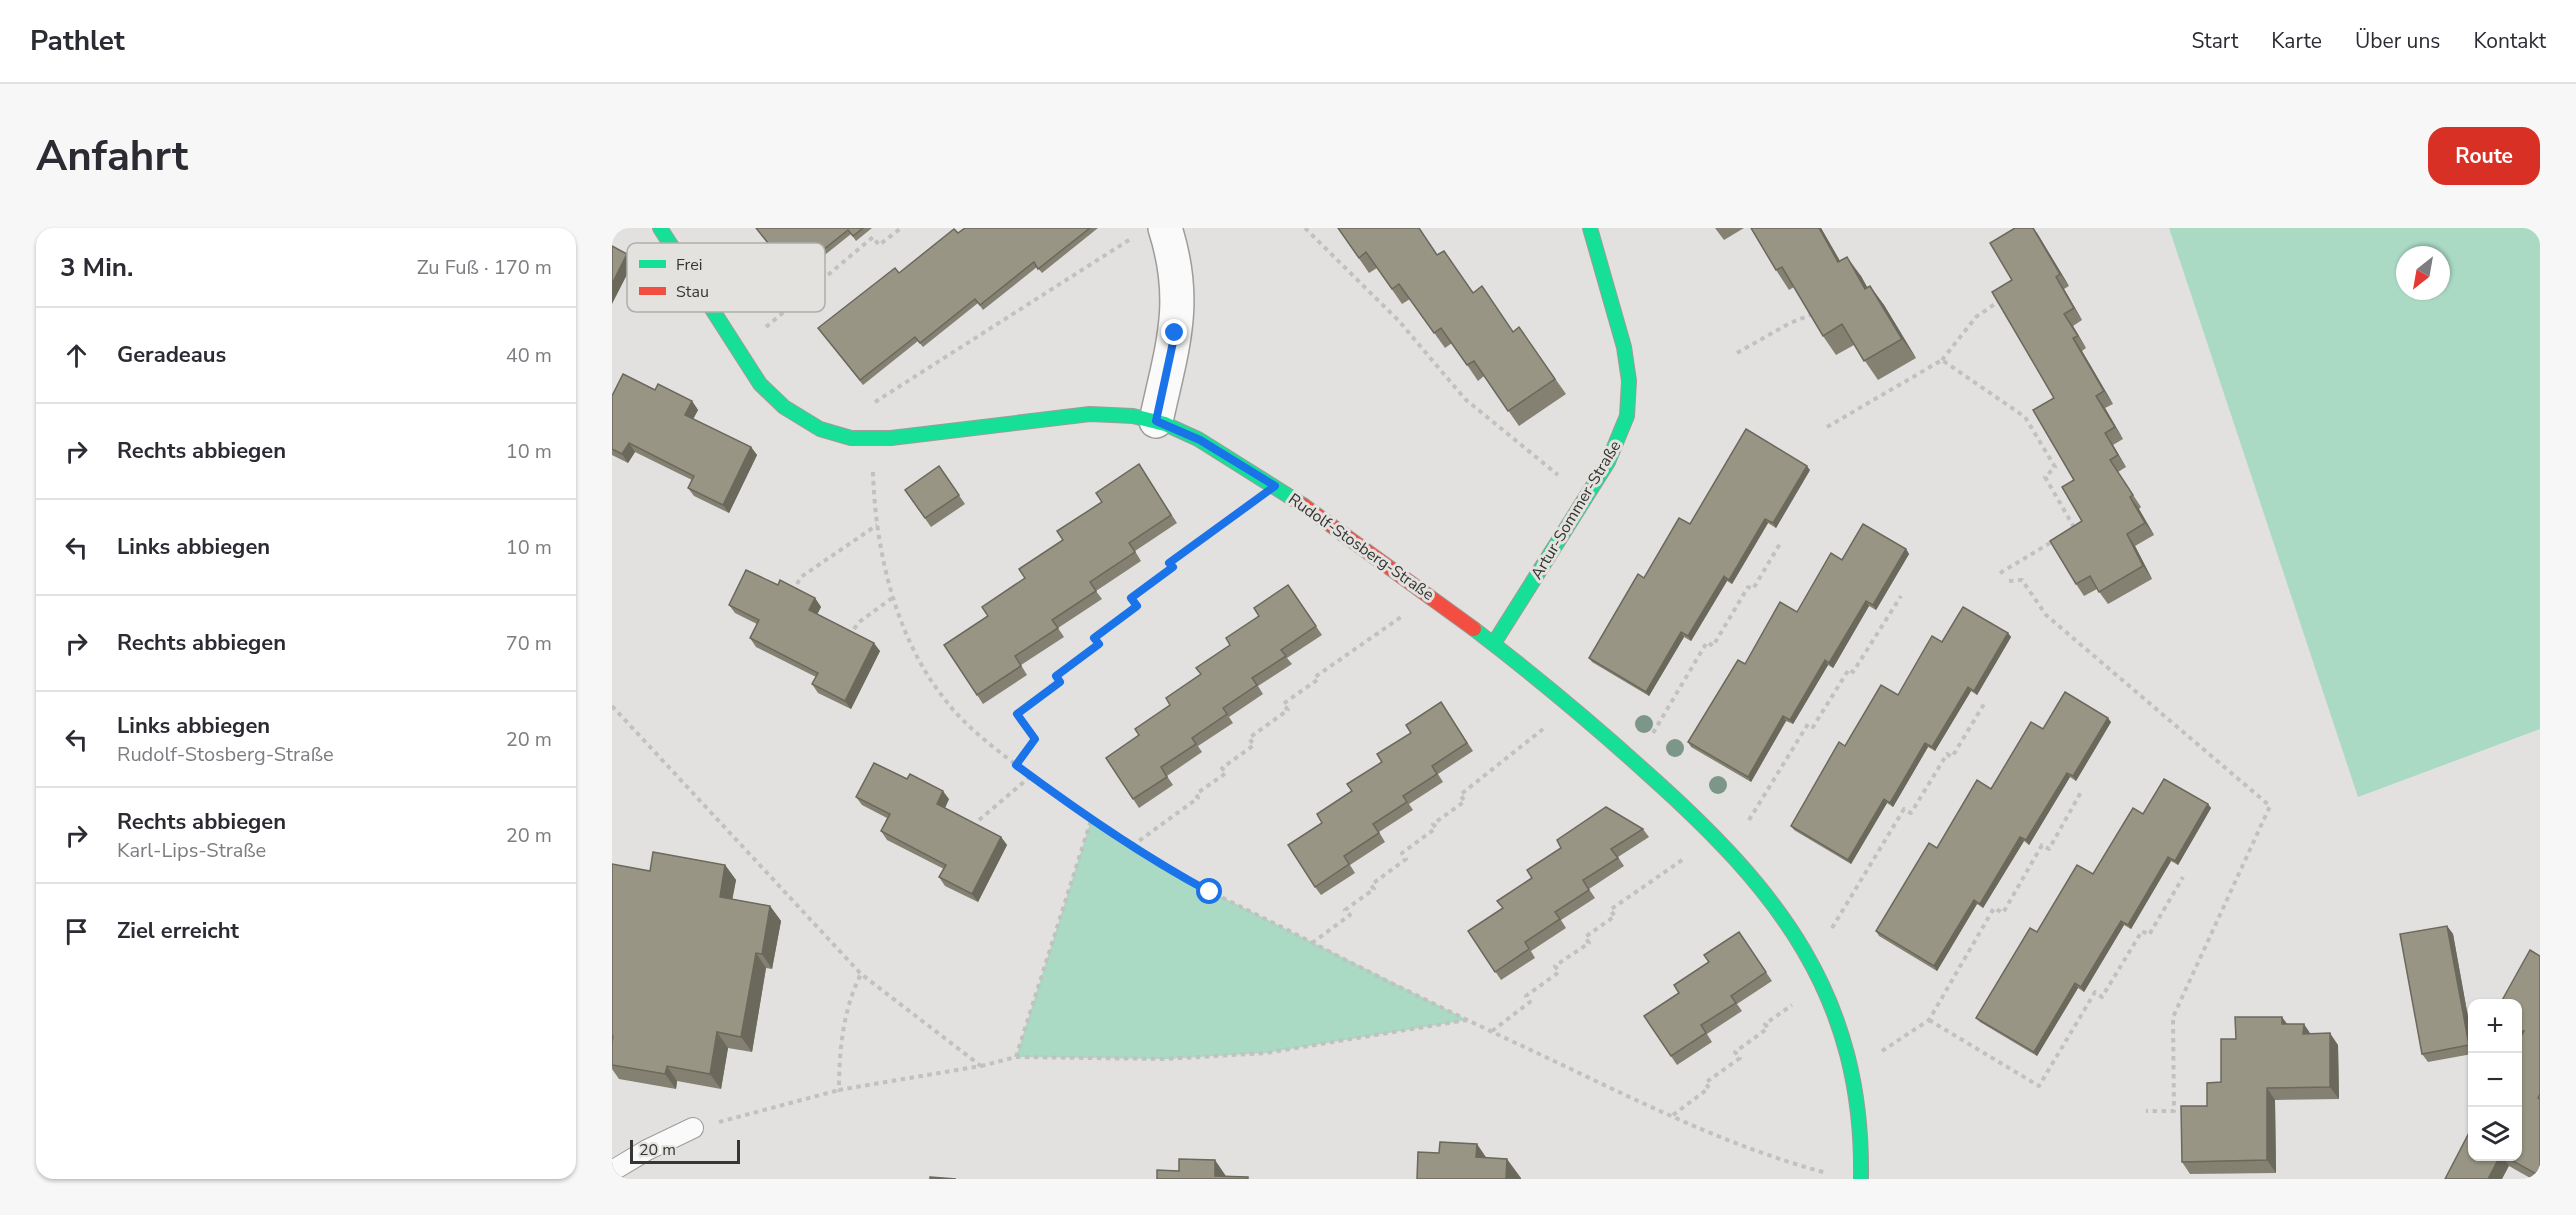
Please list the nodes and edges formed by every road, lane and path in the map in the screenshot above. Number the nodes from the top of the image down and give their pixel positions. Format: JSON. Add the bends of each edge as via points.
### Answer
{"nodes":[{"id":1,"x":660,"y":228,"type":"edge"},
{"id":2,"x":901,"y":228,"type":"edge"},
{"id":3,"x":1305,"y":228,"type":"edge"},
{"id":4,"x":1590,"y":228,"type":"edge"},
{"id":5,"x":1151,"y":231,"type":"edge"},
{"id":6,"x":669,"y":243,"type":"edge"},
{"id":7,"x":825,"y":277,"type":"edge"},
{"id":8,"x":2010,"y":294,"type":"edge"},
{"id":9,"x":713,"y":312,"type":"edge"},
{"id":10,"x":783,"y":312,"type":"edge"},
{"id":11,"x":1818,"y":312,"type":"edge"},
{"id":12,"x":737,"y":350,"type":"junction"},
{"id":13,"x":1737,"y":353,"type":"dead end"},
{"id":14,"x":1942,"y":360,"type":"junction"},
{"id":15,"x":1156,"y":421,"type":"junction"},
{"id":16,"x":1827,"y":427,"type":"dead end"},
{"id":17,"x":827,"y":432,"type":"junction"},
{"id":18,"x":874,"y":439,"type":"junction"},
{"id":19,"x":1275,"y":486,"type":"junction"},
{"id":20,"x":1587,"y":498,"type":"junction"},
{"id":21,"x":877,"y":525,"type":"junction"},
{"id":22,"x":2066,"y":534,"type":"edge"},
{"id":23,"x":2056,"y":540,"type":"edge"},
{"id":24,"x":1781,"y":542,"type":"dead end"},
{"id":25,"x":2000,"y":573,"type":"dead end"},
{"id":26,"x":2009,"y":580,"type":"dead end"},
{"id":27,"x":797,"y":584,"type":"dead end"},
{"id":28,"x":895,"y":596,"type":"junction"},
{"id":29,"x":1431,"y":596,"type":"junction"},
{"id":30,"x":1901,"y":596,"type":"dead end"},
{"id":31,"x":854,"y":629,"type":"dead end"},
{"id":32,"x":1494,"y":643,"type":"junction"},
{"id":33,"x":1983,"y":704,"type":"dead end"},
{"id":34,"x":612,"y":706,"type":"edge"},
{"id":35,"x":1572,"y":707,"type":"junction"},
{"id":36,"x":1636,"y":762,"type":"junction"},
{"id":37,"x":1016,"y":765,"type":"junction"},
{"id":38,"x":1031,"y":776,"type":"junction"},
{"id":39,"x":2081,"y":792,"type":"dead end"},
{"id":40,"x":979,"y":820,"type":"dead end"},
{"id":41,"x":1091,"y":820,"type":"junction"},
{"id":42,"x":1715,"y":837,"type":"junction"},
{"id":43,"x":1132,"y":847,"type":"junction"},
{"id":44,"x":1730,"y":851,"type":"junction"},
{"id":45,"x":2183,"y":878,"type":"dead end"},
{"id":46,"x":1312,"y":943,"type":"junction"},
{"id":47,"x":1812,"y":963,"type":"junction"},
{"id":48,"x":861,"y":974,"type":"junction"},
{"id":49,"x":1822,"y":984,"type":"junction"},
{"id":50,"x":1468,"y":1020,"type":"junction"},
{"id":51,"x":1929,"y":1020,"type":"junction"},
{"id":52,"x":1492,"y":1031,"type":"junction"},
{"id":53,"x":1016,"y":1057,"type":"junction"},
{"id":54,"x":981,"y":1066,"type":"junction"},
{"id":55,"x":1852,"y":1072,"type":"junction"},
{"id":56,"x":839,"y":1090,"type":"junction"},
{"id":57,"x":2146,"y":1111,"type":"dead end"},
{"id":58,"x":1673,"y":1115,"type":"junction"},
{"id":59,"x":693,"y":1128,"type":"joint"},
{"id":60,"x":612,"y":1171,"type":"edge"},
{"id":61,"x":1831,"y":1174,"type":"dead end"},
{"id":62,"x":1861,"y":1179,"type":"edge"}],
"edges":[{"from":1,"to":6,"type":"street","name":"Rudolf-Stosberg-Straße"},
{"from":2,"to":7,"type":"path","via":[[879,245],[873,237]]},
{"from":3,"to":20,"type":"path","via":[[1399,321],[1465,399]]},
{"from":4,"to":20,"type":"street","name":"Artur-Sommer-Straße","via":[[1624,347],[1629,389],[1622,432]]},
{"from":5,"to":15,"type":"street","via":[[1174,263],[1178,310]]},
{"from":5,"to":17,"type":"path"},
{"from":8,"to":14,"type":"path","via":[[1976,317]]},
{"from":9,"to":12,"type":"street","name":"Rudolf-Stosberg-Straße"},
{"from":10,"to":12,"type":"path"},
{"from":11,"to":13,"type":"path"},
{"from":12,"to":17,"type":"street","name":"Rudolf-Stosberg-Straße","via":[[773,398],[797,417]]},
{"from":14,"to":16,"type":"path"},
{"from":14,"to":22,"type":"path","via":[[2025,417],[2055,467],[2045,477],[2075,529]]},
{"from":15,"to":18,"type":"street","name":"Rudolf-Stosberg-Straße","via":[[1129,415],[1090,414]]},
{"from":15,"to":19,"type":"street","name":"Rudolf-Stosberg-Straße","via":[[1200,440]]},
{"from":17,"to":18,"type":"street","name":"Rudolf-Stosberg-Straße"},
{"from":18,"to":21,"type":"path"},
{"from":19,"to":29,"type":"street","name":"Rudolf-Stosberg-Straße"},
{"from":19,"to":37,"type":"path","via":[[1169,563],[1173,567],[1131,598],[1137,606],[1094,638],[1099,644],[1056,676],[1060,682],[1017,714],[1035,739]]},
{"from":20,"to":32,"type":"street","name":"Artur-Sommer-Straße"},
{"from":21,"to":27,"type":"path","via":[[801,577]]},
{"from":21,"to":28,"type":"path"},
{"from":23,"to":25,"type":"path"},
{"from":24,"to":36,"type":"path","via":[[1753,589],[1748,586],[1713,646],[1707,642]]},
{"from":26,"to":57,"type":"path","via":[[2022,580],[2046,615],[2270,806],[2173,1017],[2174,1111]]},
{"from":28,"to":31,"type":"path"},
{"from":28,"to":37,"type":"path","via":[[920,661],[942,696],[974,732]]},
{"from":29,"to":32,"type":"street","name":"Rudolf-Stosberg-Straße"},
{"from":29,"to":43,"type":"path","via":[[1315,677],[1317,680],[1283,704],[1288,710],[1249,738],[1254,745],[1222,768],[1226,773]]},
{"from":30,"to":44,"type":"path","via":[[1853,672],[1849,669],[1813,727],[1808,724]]},
{"from":32,"to":35,"type":"street","name":"Rudolf-Stosberg-Straße"},
{"from":33,"to":47,"type":"path","via":[[1952,757],[1947,754],[1911,813],[1904,809]]},
{"from":34,"to":48,"type":"path"},
{"from":35,"to":36,"type":"street","name":"Rudolf-Stosberg-Straße"},
{"from":35,"to":46,"type":"path","via":[[1460,795],[1465,801],[1402,853],[1406,859],[1346,910],[1350,915]]},
{"from":36,"to":42,"type":"street","name":"Rudolf-Stosberg-Straße"},
{"from":37,"to":38,"type":"path"},
{"from":38,"to":40,"type":"path"},
{"from":38,"to":41,"type":"path"},
{"from":39,"to":51,"type":"path","via":[[2049,849],[2042,845],[2003,914],[1994,908]]},
{"from":41,"to":43,"type":"path"},
{"from":41,"to":53,"type":"path"},
{"from":42,"to":44,"type":"street","name":"Rudolf-Stosberg-Straße"},
{"from":42,"to":52,"type":"path","via":[[1610,910],[1615,916],[1585,937],[1589,943],[1556,966],[1559,972],[1526,996],[1530,1002]]},
{"from":43,"to":46,"type":"path"},
{"from":44,"to":47,"type":"street","name":"Rudolf-Stosberg-Straße","via":[[1778,908]]},
{"from":45,"to":51,"type":"path","via":[[2149,935],[2142,931],[2102,997],[2094,992],[2039,1086]]},
{"from":46,"to":50,"type":"path"},
{"from":47,"to":49,"type":"street","name":"Rudolf-Stosberg-Straße"},
{"from":48,"to":54,"type":"path"},
{"from":48,"to":56,"type":"path","via":[[851,994],[839,1060]]},
{"from":49,"to":55,"type":"street","name":"Rudolf-Stosberg-Straße"},
{"from":49,"to":58,"type":"path","via":[[1765,1024],[1768,1028],[1735,1052],[1740,1058],[1706,1083],[1710,1089]]},
{"from":50,"to":52,"type":"path"},
{"from":50,"to":53,"type":"path","via":[[1266,1053],[1166,1059]]},
{"from":51,"to":55,"type":"path"},
{"from":52,"to":58,"type":"path"},
{"from":53,"to":54,"type":"path"},
{"from":54,"to":56,"type":"path"},
{"from":55,"to":62,"type":"street","name":"Rudolf-Stosberg-Straße","via":[[1859,1112]]},
{"from":56,"to":59,"type":"path"},
{"from":58,"to":61,"type":"path"},
{"from":59,"to":60,"type":"lane"}]}
